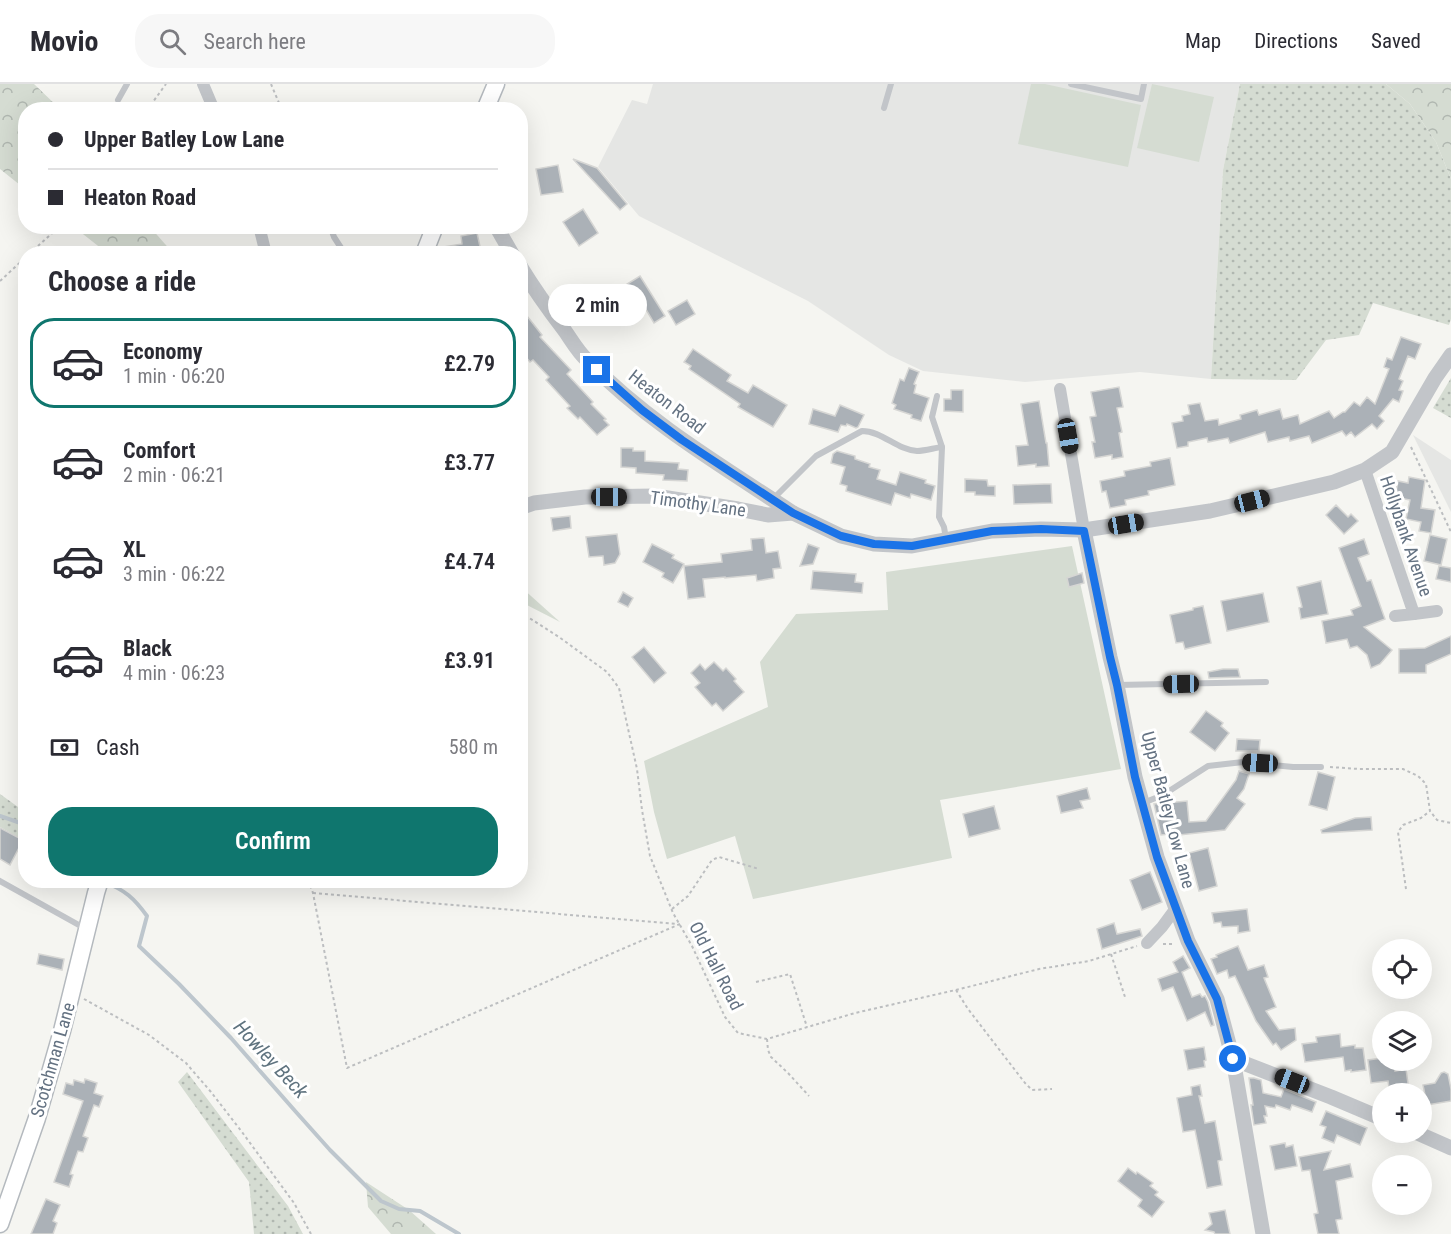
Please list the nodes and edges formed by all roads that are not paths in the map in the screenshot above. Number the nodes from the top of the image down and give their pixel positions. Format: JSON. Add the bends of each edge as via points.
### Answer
{"nodes":[{"id":1,"x":127,"y":84,"type":"edge"},
{"id":2,"x":203,"y":84,"type":"edge"},
{"id":3,"x":496,"y":84,"type":"edge"},
{"id":4,"x":891,"y":84,"type":"edge"},
{"id":5,"x":1071,"y":84,"type":"edge"},
{"id":6,"x":1144,"y":84,"type":"edge"},
{"id":7,"x":118,"y":100,"type":"dead end"},
{"id":8,"x":211,"y":102,"type":"edge"},
{"id":9,"x":488,"y":102,"type":"edge"},
{"id":10,"x":884,"y":108,"type":"dead end"},
{"id":11,"x":528,"y":279,"type":"edge"},
{"id":12,"x":1451,"y":355,"type":"edge"},
{"id":13,"x":1060,"y":389,"type":"dead end"},
{"id":14,"x":937,"y":396,"type":"dead end"},
{"id":15,"x":942,"y":447,"type":"junction"},
{"id":16,"x":1365,"y":470,"type":"junction"},
{"id":17,"x":773,"y":500,"type":"junction"},
{"id":18,"x":528,"y":505,"type":"edge"},
{"id":19,"x":793,"y":513,"type":"junction"},
{"id":20,"x":1084,"y":531,"type":"junction"},
{"id":21,"x":946,"y":540,"type":"junction"},
{"id":22,"x":1437,"y":611,"type":"dead end"},
{"id":23,"x":1414,"y":614,"type":"junction"},
{"id":24,"x":1395,"y":616,"type":"dead end"},
{"id":25,"x":1266,"y":682,"type":"dead end"},
{"id":26,"x":1117,"y":685,"type":"junction"},
{"id":27,"x":1321,"y":766,"type":"road end"},
{"id":28,"x":1142,"y":803,"type":"junction"},
{"id":29,"x":0,"y":880,"type":"edge"},
{"id":30,"x":98,"y":888,"type":"edge"},
{"id":31,"x":1176,"y":908,"type":"junction"},
{"id":32,"x":87,"y":930,"type":"junction"},
{"id":33,"x":1147,"y":943,"type":"road end"},
{"id":34,"x":1233,"y":1059,"type":"junction"},
{"id":35,"x":1372,"y":1114,"type":"edge"},
{"id":36,"x":1432,"y":1140,"type":"edge"},
{"id":37,"x":1451,"y":1148,"type":"edge"},
{"id":38,"x":0,"y":1224,"type":"edge"},
{"id":39,"x":1263,"y":1234,"type":"edge"}],
"edges":[{"from":1,"to":7,"type":"lane"},
{"from":2,"to":8,"type":"street"},
{"from":3,"to":9,"type":"main road"},
{"from":4,"to":10,"type":"lane"},
{"from":5,"to":6,"type":"lane","via":[[1141,99]]},
{"from":11,"to":17,"type":"street","name":"Heaton Road","via":[[585,358],[610,382],[682,440]]},
{"from":12,"to":16,"type":"street","name":"Timothy Lane","via":[[1392,452]]},
{"from":13,"to":20,"type":"street"},
{"from":14,"to":15,"type":"lane","via":[[932,417]]},
{"from":15,"to":17,"type":"lane","via":[[915,451],[862,431],[816,456]]},
{"from":15,"to":21,"type":"lane","via":[[939,517]]},
{"from":16,"to":20,"type":"street","name":"Timothy Lane","via":[[1334,482],[1210,512]]},
{"from":16,"to":23,"type":"street","name":"Hollybank Avenue"},
{"from":17,"to":19,"type":"street","name":"Heaton Road"},
{"from":18,"to":19,"type":"street","name":"Timothy Lane","via":[[585,497],[655,496],[768,515]]},
{"from":19,"to":21,"type":"street","name":"Timothy Lane","via":[[841,536],[874,544],[912,546]]},
{"from":20,"to":21,"type":"street","name":"Timothy Lane","via":[[992,531]]},
{"from":20,"to":26,"type":"street","name":"Upper Batley Low Lane"},
{"from":22,"to":23,"type":"street","name":"Hollybank Avenue"},
{"from":23,"to":24,"type":"street","name":"Hollybank Avenue"},
{"from":25,"to":26,"type":"lane"},
{"from":26,"to":28,"type":"street","name":"Upper Batley Low Lane"},
{"from":27,"to":28,"type":"lane","via":[[1243,762],[1208,766],[1163,795]]},
{"from":28,"to":31,"type":"street","name":"Upper Batley Low Lane"},
{"from":29,"to":32,"type":"lane"},
{"from":30,"to":32,"type":"main road","name":"Scotchman Lane"},
{"from":31,"to":33,"type":"street"},
{"from":31,"to":34,"type":"street","name":"Upper Batley Low Lane","via":[[1217,999]]},
{"from":32,"to":38,"type":"main road","name":"Scotchman Lane","via":[[37,1118]]},
{"from":34,"to":35,"type":"street"},
{"from":34,"to":39,"type":"street","name":"Upper Batley Low Lane"},
{"from":36,"to":37,"type":"street"}]}
